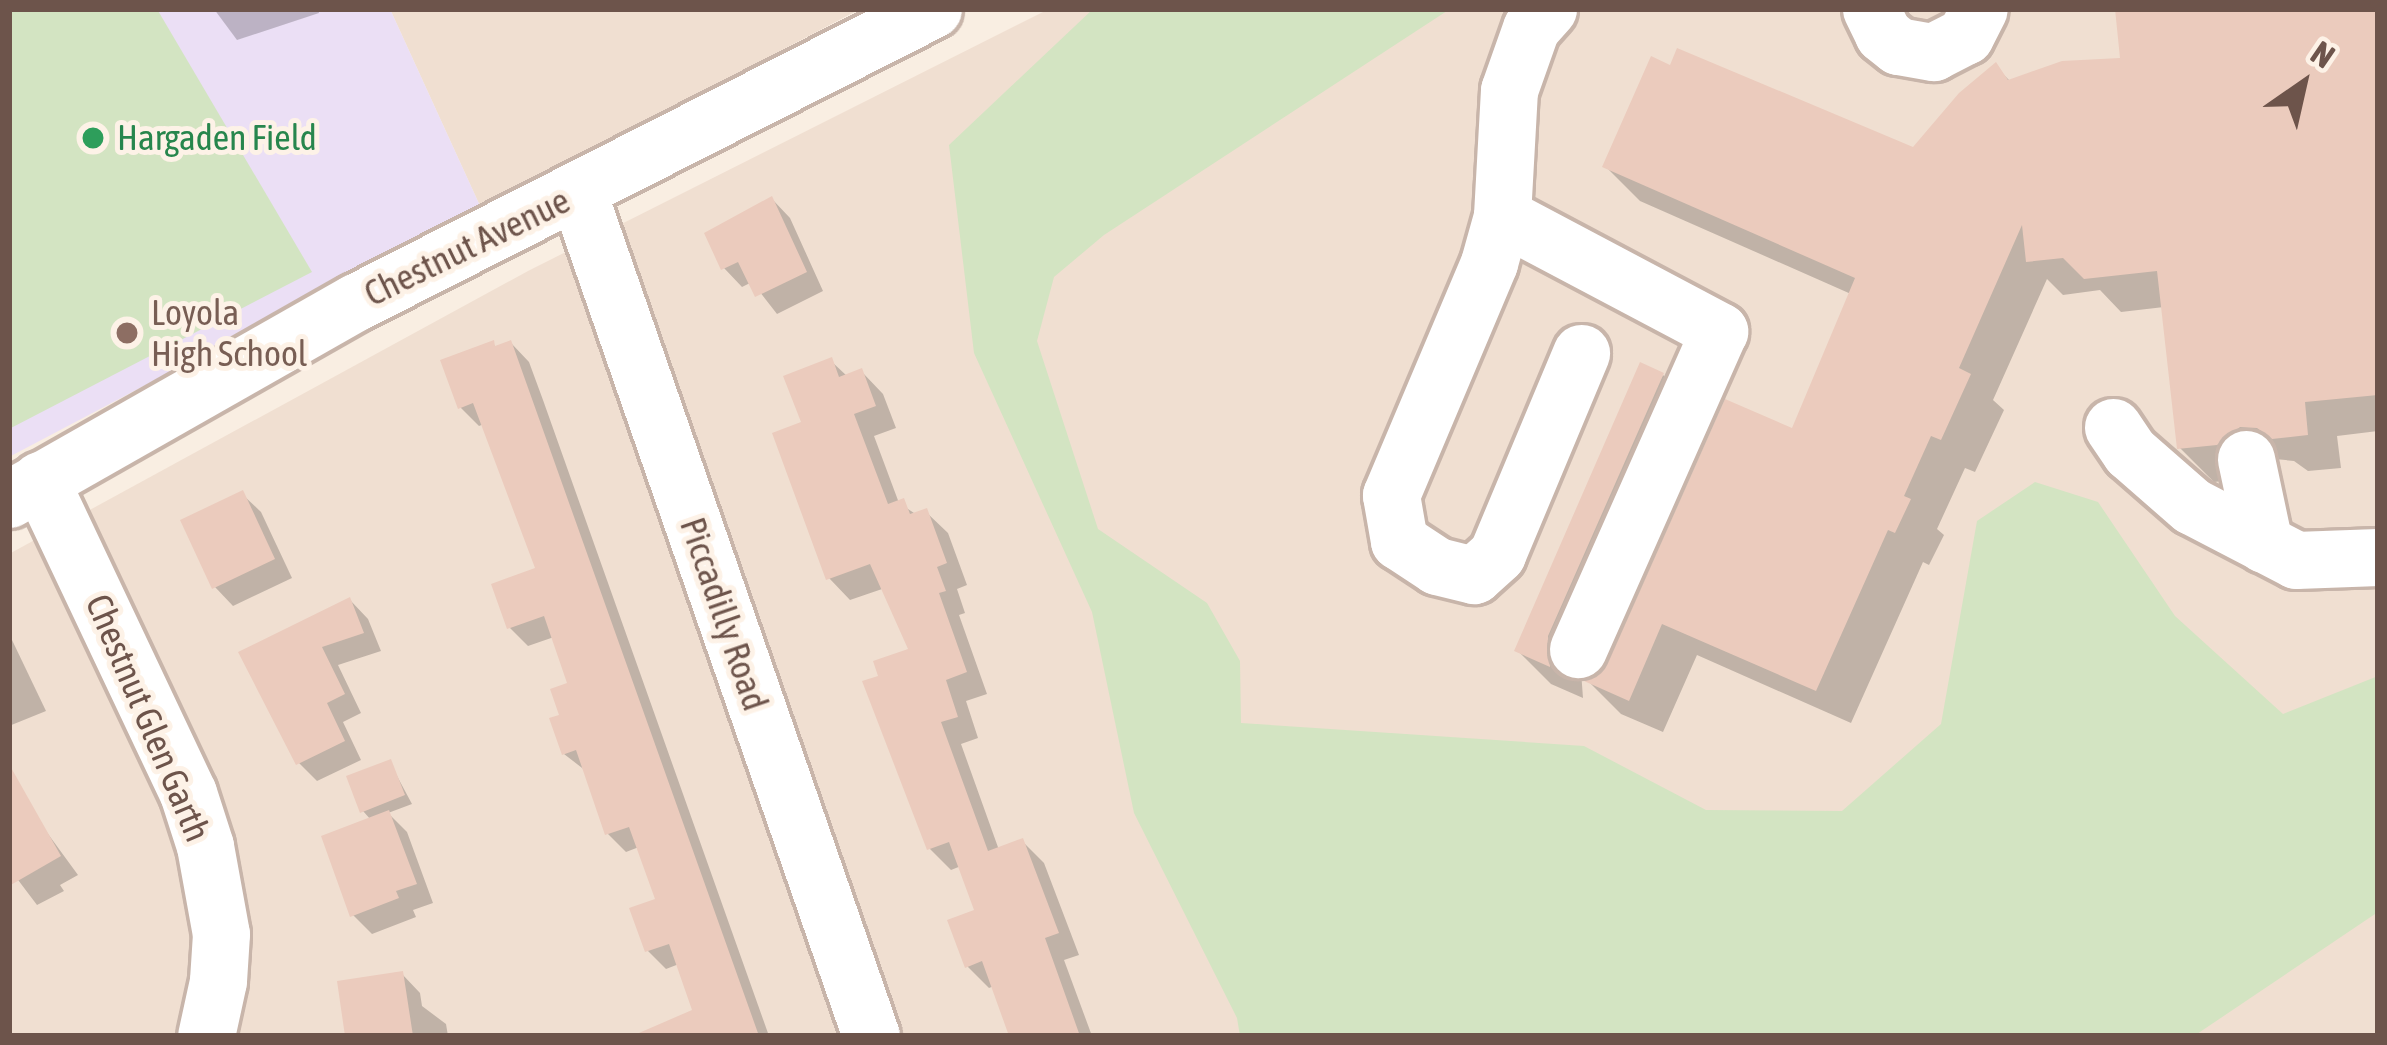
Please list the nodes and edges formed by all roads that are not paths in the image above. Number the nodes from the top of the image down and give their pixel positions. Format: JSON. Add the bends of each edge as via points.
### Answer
{"nodes":[{"id":1,"x":933,"y":9,"type":"edge"},
{"id":2,"x":1548,"y":9,"type":"edge"},
{"id":3,"x":1871,"y":9,"type":"edge"},
{"id":4,"x":1979,"y":9,"type":"edge"},
{"id":5,"x":578,"y":193,"type":"junction"},
{"id":6,"x":1502,"y":216,"type":"junction"},
{"id":7,"x":1581,"y":353,"type":"dead end"},
{"id":8,"x":2113,"y":428,"type":"dead end"},
{"id":9,"x":2246,"y":459,"type":"dead end"},
{"id":10,"x":25,"y":490,"type":"edge"},
{"id":11,"x":2264,"y":544,"type":"junction"},
{"id":12,"x":2378,"y":557,"type":"edge"},
{"id":13,"x":1578,"y":649,"type":"dead end"},
{"id":14,"x":206,"y":1036,"type":"edge"},
{"id":15,"x":871,"y":1036,"type":"edge"}],
"edges":[{"from":1,"to":5,"type":"street","name":"Chestnut Avenue"},
{"from":2,"to":6,"type":"street","via":[[1531,28],[1509,90]]},
{"from":3,"to":4,"type":"street","via":[[1898,46],[1934,52],[1965,36]]},
{"from":5,"to":10,"type":"street","name":"Chestnut Avenue","via":[[356,302]]},
{"from":5,"to":15,"type":"street","name":"Piccadilly Road"},
{"from":6,"to":7,"type":"street","via":[[1391,495],[1400,541],[1437,566],[1474,575],[1497,554]]},
{"from":6,"to":13,"type":"street","via":[[1719,331]]},
{"from":8,"to":11,"type":"street","via":[[2179,496]]},
{"from":9,"to":11,"type":"street"},
{"from":10,"to":14,"type":"street","name":"Chestnut Glen Garth","via":[[188,793],[221,934]]},
{"from":11,"to":12,"type":"street","via":[[2296,560]]}]}
